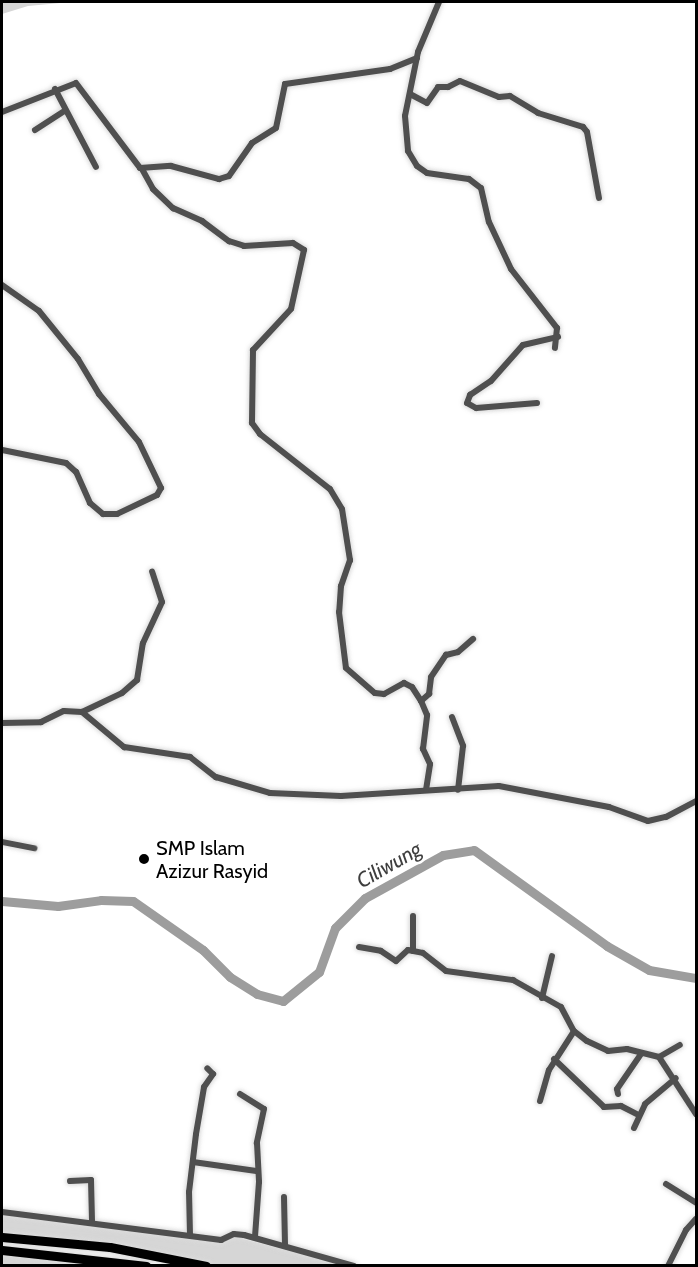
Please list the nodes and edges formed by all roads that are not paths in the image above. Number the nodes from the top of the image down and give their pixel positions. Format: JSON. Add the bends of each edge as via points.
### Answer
{"nodes":[{"id":1,"x":439,"y":2,"type":"edge"},
{"id":2,"x":417,"y":58,"type":"junction"},
{"id":3,"x":55,"y":89,"type":"junction"},
{"id":4,"x":410,"y":94,"type":"junction"},
{"id":5,"x":64,"y":111,"type":"junction"},
{"id":6,"x":2,"y":112,"type":"edge"},
{"id":7,"x":35,"y":130,"type":"dead end"},
{"id":8,"x":96,"y":166,"type":"dead end"},
{"id":9,"x":142,"y":169,"type":"junction"},
{"id":10,"x":599,"y":198,"type":"dead end"},
{"id":11,"x":2,"y":285,"type":"edge"},
{"id":12,"x":558,"y":337,"type":"junction"},
{"id":13,"x":555,"y":348,"type":"dead end"},
{"id":14,"x":537,"y":403,"type":"dead end"},
{"id":15,"x":2,"y":450,"type":"edge"},
{"id":16,"x":152,"y":572,"type":"dead end"},
{"id":17,"x":473,"y":639,"type":"dead end"},
{"id":18,"x":422,"y":701,"type":"junction"},
{"id":19,"x":82,"y":712,"type":"junction"},
{"id":20,"x":452,"y":717,"type":"dead end"},
{"id":21,"x":2,"y":723,"type":"edge"},
{"id":22,"x":426,"y":790,"type":"junction"},
{"id":23,"x":458,"y":790,"type":"junction"},
{"id":24,"x":696,"y":801,"type":"edge"},
{"id":25,"x":2,"y":842,"type":"edge"},
{"id":26,"x":34,"y":848,"type":"dead end"},
{"id":27,"x":413,"y":916,"type":"dead end"},
{"id":28,"x":358,"y":947,"type":"dead end"},
{"id":29,"x":413,"y":951,"type":"junction"},
{"id":30,"x":552,"y":956,"type":"dead end"},
{"id":31,"x":542,"y":998,"type":"junction"},
{"id":32,"x":574,"y":1031,"type":"junction"},
{"id":33,"x":680,"y":1045,"type":"dead end"},
{"id":34,"x":641,"y":1054,"type":"junction"},
{"id":35,"x":659,"y":1057,"type":"junction"},
{"id":36,"x":554,"y":1059,"type":"junction"},
{"id":37,"x":207,"y":1068,"type":"dead end"},
{"id":38,"x":676,"y":1078,"type":"junction"},
{"id":39,"x":240,"y":1094,"type":"dead end"},
{"id":40,"x":618,"y":1094,"type":"dead end"},
{"id":41,"x":540,"y":1101,"type":"dead end"},
{"id":42,"x":696,"y":1113,"type":"edge"},
{"id":43,"x":639,"y":1115,"type":"junction"},
{"id":44,"x":634,"y":1128,"type":"dead end"},
{"id":45,"x":193,"y":1162,"type":"junction"},
{"id":46,"x":256,"y":1171,"type":"junction"},
{"id":47,"x":70,"y":1180,"type":"dead end"},
{"id":48,"x":666,"y":1184,"type":"dead end"},
{"id":49,"x":284,"y":1197,"type":"dead end"},
{"id":50,"x":696,"y":1203,"type":"edge"},
{"id":51,"x":2,"y":1212,"type":"edge"},
{"id":52,"x":696,"y":1219,"type":"edge"},
{"id":53,"x":92,"y":1221,"type":"junction"},
{"id":54,"x":190,"y":1235,"type":"junction"},
{"id":55,"x":2,"y":1237,"type":"edge"},
{"id":56,"x":255,"y":1237,"type":"junction"},
{"id":57,"x":285,"y":1244,"type":"junction"},
{"id":58,"x":2,"y":1250,"type":"edge"},
{"id":59,"x":146,"y":1266,"type":"edge"},
{"id":60,"x":206,"y":1266,"type":"edge"},
{"id":61,"x":354,"y":1266,"type":"edge"},
{"id":62,"x":668,"y":1266,"type":"edge"}],
"edges":[{"from":1,"to":2,"type":"street"},
{"from":2,"to":4,"type":"street"},
{"from":2,"to":9,"type":"street","via":[[390,69],[285,84],[276,128],[249,146],[225,178],[208,179],[171,166]]},
{"from":3,"to":5,"type":"street"},
{"from":3,"to":6,"type":"street"},
{"from":3,"to":9,"type":"street","via":[[67,83],[81,86]]},
{"from":4,"to":10,"type":"street","via":[[428,103],[438,87],[460,81],[499,97],[510,96],[538,113],[583,127]]},
{"from":4,"to":12,"type":"street","via":[[405,128],[411,158],[430,175],[469,179],[478,185],[511,268],[553,321]]},
{"from":5,"to":7,"type":"street"},
{"from":5,"to":8,"type":"street"},
{"from":9,"to":18,"type":"street","via":[[153,189],[173,208],[204,222],[229,241],[249,246],[290,243],[304,250],[291,309],[253,350],[252,420],[260,434],[330,489],[342,509],[350,560],[341,586],[339,612],[346,668],[375,693],[384,694],[407,684]]},
{"from":11,"to":15,"type":"street","via":[[34,307],[78,359],[99,394],[139,442],[162,488],[157,495],[117,514],[103,514],[90,503],[76,472],[66,463]]},
{"from":12,"to":13,"type":"street"},
{"from":12,"to":14,"type":"street","via":[[523,345],[491,381],[470,395],[467,403],[476,408]]},
{"from":16,"to":19,"type":"street","via":[[162,602],[143,643],[137,680],[122,693]]},
{"from":17,"to":18,"type":"street","via":[[459,651],[446,655],[431,677],[429,694]]},
{"from":18,"to":22,"type":"street","via":[[427,716],[423,749],[430,765]]},
{"from":19,"to":21,"type":"street","via":[[64,711],[41,722]]},
{"from":19,"to":22,"type":"street","via":[[124,747],[190,757],[216,777],[266,793],[323,797]]},
{"from":20,"to":23,"type":"street","via":[[463,746]]},
{"from":22,"to":23,"type":"street"},
{"from":23,"to":24,"type":"street","via":[[506,787],[609,807],[648,821],[666,817]]},
{"from":25,"to":26,"type":"street"},
{"from":27,"to":29,"type":"street"},
{"from":28,"to":29,"type":"street","via":[[381,951],[396,962],[407,951]]},
{"from":29,"to":31,"type":"street","via":[[432,956],[446,971],[506,977]]},
{"from":30,"to":31,"type":"street"},
{"from":31,"to":32,"type":"street","via":[[563,1009]]},
{"from":32,"to":34,"type":"street","via":[[606,1050],[627,1049]]},
{"from":32,"to":36,"type":"street"},
{"from":33,"to":35,"type":"street"},
{"from":34,"to":35,"type":"street"},
{"from":34,"to":40,"type":"street","via":[[616,1090]]},
{"from":35,"to":38,"type":"street"},
{"from":36,"to":41,"type":"street"},
{"from":36,"to":43,"type":"street","via":[[604,1107],[621,1106]]},
{"from":37,"to":45,"type":"street","via":[[213,1074],[203,1090]]},
{"from":38,"to":42,"type":"street"},
{"from":38,"to":43,"type":"street","via":[[652,1097]]},
{"from":39,"to":46,"type":"street","via":[[264,1107]]},
{"from":43,"to":44,"type":"street"},
{"from":45,"to":46,"type":"street"},
{"from":45,"to":54,"type":"street"},
{"from":46,"to":56,"type":"street","via":[[260,1182]]},
{"from":47,"to":53,"type":"street","via":[[91,1180]]},
{"from":48,"to":50,"type":"street"},
{"from":49,"to":57,"type":"street"},
{"from":51,"to":53,"type":"street"},
{"from":52,"to":62,"type":"street"},
{"from":53,"to":54,"type":"street"},
{"from":54,"to":56,"type":"street","via":[[224,1240],[234,1233]]},
{"from":55,"to":60,"type":"highway","via":[[112,1248]]},
{"from":56,"to":57,"type":"street"},
{"from":57,"to":61,"type":"street"},
{"from":58,"to":59,"type":"highway"}]}
